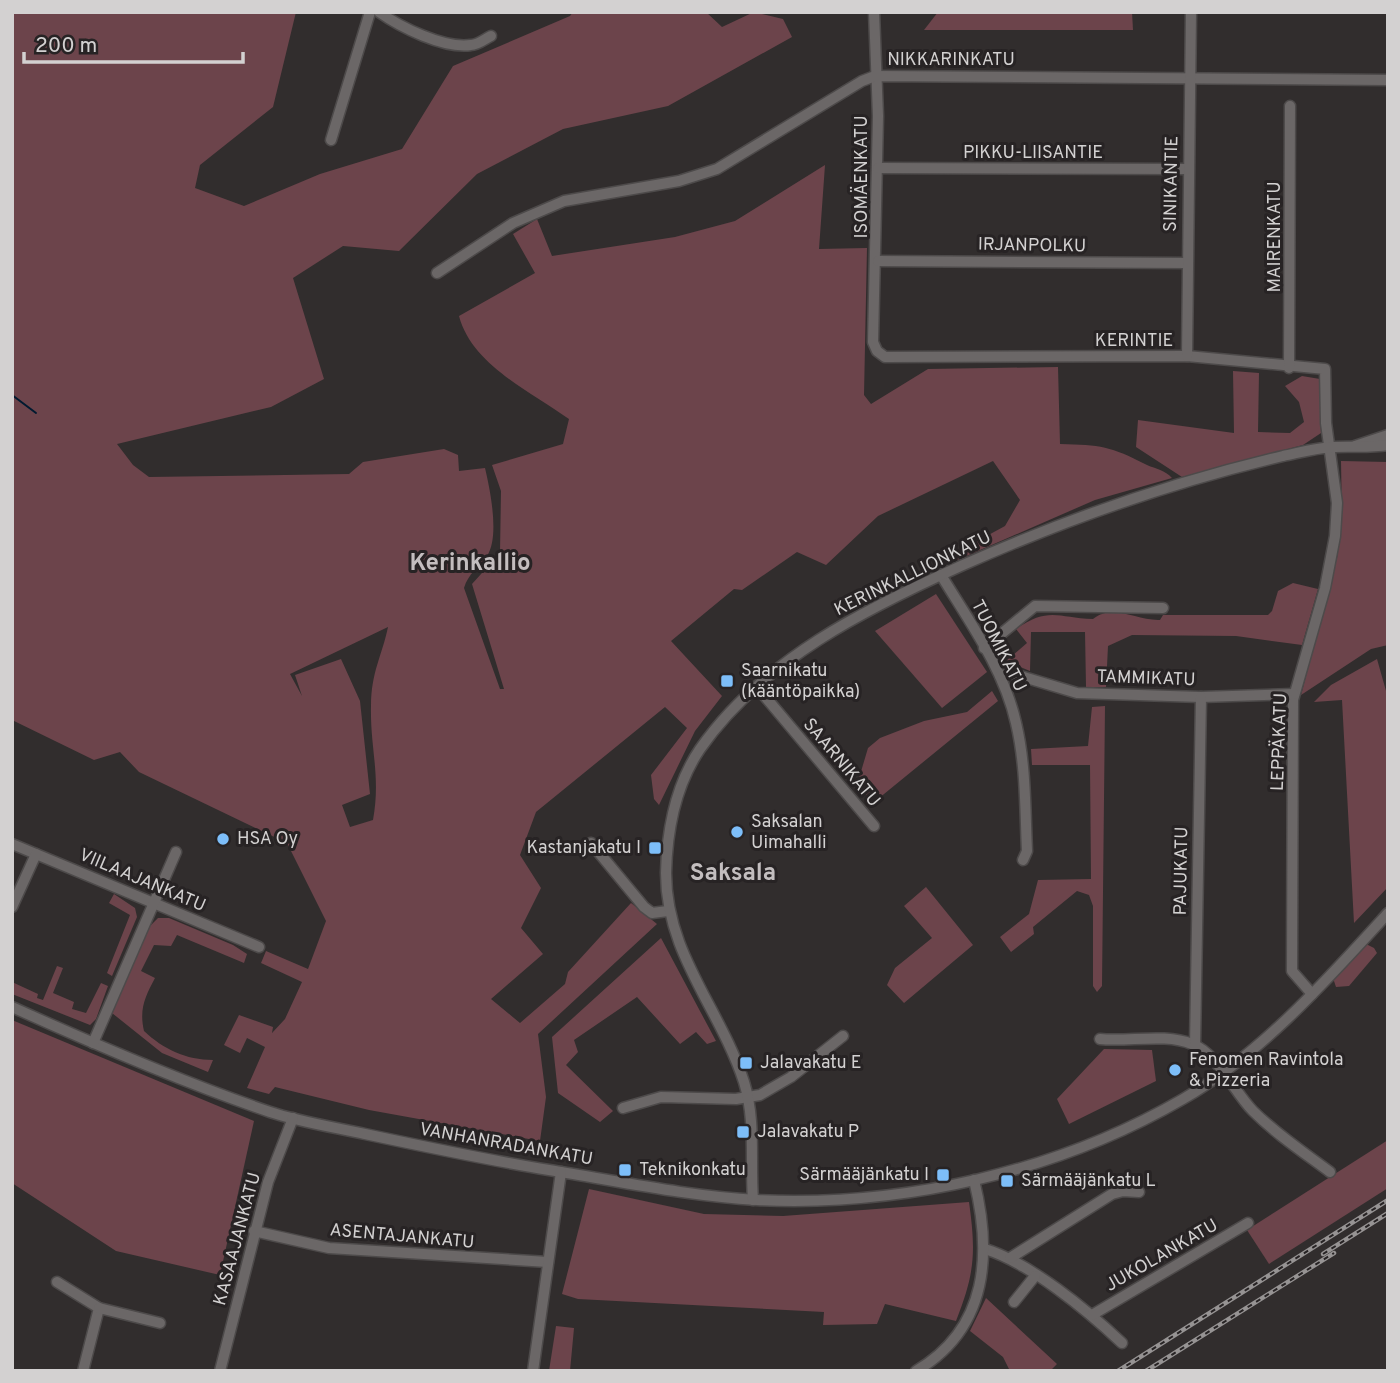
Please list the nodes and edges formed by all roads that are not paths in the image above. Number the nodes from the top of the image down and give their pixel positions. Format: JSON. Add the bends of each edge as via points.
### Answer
{"nodes":[{"id":1,"x":370,"y":12,"type":"edge"},
{"id":2,"x":379,"y":12,"type":"edge"},
{"id":3,"x":874,"y":12,"type":"edge"},
{"id":4,"x":1191,"y":12,"type":"edge"},
{"id":5,"x":491,"y":36,"type":"dead end"},
{"id":6,"x":875,"y":76,"type":"junction"},
{"id":7,"x":1190,"y":77,"type":"junction"},
{"id":8,"x":1388,"y":80,"type":"edge"},
{"id":9,"x":1290,"y":106,"type":"dead end"},
{"id":10,"x":331,"y":140,"type":"dead end"},
{"id":11,"x":878,"y":168,"type":"junction"},
{"id":12,"x":1188,"y":169,"type":"junction"},
{"id":13,"x":877,"y":261,"type":"junction"},
{"id":14,"x":1187,"y":263,"type":"junction"},
{"id":15,"x":438,"y":273,"type":"dead end"},
{"id":16,"x":873,"y":342,"type":"joint"},
{"id":17,"x":1186,"y":356,"type":"junction"},
{"id":18,"x":1289,"y":368,"type":"junction"},
{"id":19,"x":1388,"y":435,"type":"edge"},
{"id":20,"x":1388,"y":444,"type":"edge"},
{"id":21,"x":1332,"y":447,"type":"junction"},
{"id":22,"x":1352,"y":448,"type":"junction"},
{"id":23,"x":942,"y":575,"type":"junction"},
{"id":24,"x":1163,"y":608,"type":"dead end"},
{"id":25,"x":984,"y":648,"type":"junction"},
{"id":26,"x":1000,"y":676,"type":"junction"},
{"id":27,"x":757,"y":687,"type":"junction"},
{"id":28,"x":1294,"y":694,"type":"junction"},
{"id":29,"x":1201,"y":697,"type":"junction"},
{"id":30,"x":874,"y":826,"type":"dead end"},
{"id":31,"x":591,"y":843,"type":"dead end"},
{"id":32,"x":12,"y":844,"type":"edge"},
{"id":33,"x":176,"y":852,"type":"dead end"},
{"id":34,"x":36,"y":854,"type":"junction"},
{"id":35,"x":1023,"y":860,"type":"dead end"},
{"id":36,"x":152,"y":904,"type":"junction"},
{"id":37,"x":12,"y":908,"type":"edge"},
{"id":38,"x":668,"y":911,"type":"junction"},
{"id":39,"x":1388,"y":914,"type":"edge"},
{"id":40,"x":259,"y":947,"type":"dead end"},
{"id":41,"x":1312,"y":994,"type":"junction"},
{"id":42,"x":12,"y":1007,"type":"edge"},
{"id":43,"x":843,"y":1036,"type":"dead end"},
{"id":44,"x":1100,"y":1039,"type":"dead end"},
{"id":45,"x":93,"y":1043,"type":"junction"},
{"id":46,"x":1195,"y":1045,"type":"junction"},
{"id":47,"x":1222,"y":1073,"type":"junction"},
{"id":48,"x":747,"y":1097,"type":"junction"},
{"id":49,"x":623,"y":1108,"type":"dead end"},
{"id":50,"x":293,"y":1118,"type":"junction"},
{"id":51,"x":561,"y":1172,"type":"junction"},
{"id":52,"x":1330,"y":1172,"type":"dead end"},
{"id":53,"x":974,"y":1180,"type":"junction"},
{"id":54,"x":1139,"y":1192,"type":"dead end"},
{"id":55,"x":753,"y":1200,"type":"junction"},
{"id":56,"x":1248,"y":1223,"type":"dead end"},
{"id":57,"x":254,"y":1231,"type":"junction"},
{"id":58,"x":985,"y":1249,"type":"junction"},
{"id":59,"x":1010,"y":1258,"type":"junction"},
{"id":60,"x":548,"y":1262,"type":"junction"},
{"id":61,"x":1035,"y":1276,"type":"junction"},
{"id":62,"x":57,"y":1282,"type":"dead end"},
{"id":63,"x":1014,"y":1302,"type":"dead end"},
{"id":64,"x":99,"y":1308,"type":"junction"},
{"id":65,"x":1092,"y":1315,"type":"junction"},
{"id":66,"x":160,"y":1323,"type":"dead end"},
{"id":67,"x":1122,"y":1343,"type":"dead end"},
{"id":68,"x":83,"y":1371,"type":"edge"},
{"id":69,"x":220,"y":1371,"type":"edge"},
{"id":70,"x":533,"y":1371,"type":"edge"},
{"id":71,"x":916,"y":1371,"type":"edge"}],
"edges":[{"from":1,"to":10,"type":"street"},
{"from":2,"to":5,"type":"street","via":[[425,36],[459,45],[473,46]]},
{"from":3,"to":6,"type":"street","name":"ISOMÄENKATU"},
{"from":4,"to":7,"type":"street","name":"SINIKANTIE"},
{"from":6,"to":7,"type":"street","name":"NIKKARINKATU"},
{"from":6,"to":11,"type":"street","name":"ISOMÄENKATU"},
{"from":6,"to":15,"type":"street","name":"NIKKARINKATU","via":[[717,169],[679,181],[564,201],[513,223]]},
{"from":7,"to":8,"type":"street","name":"NIKKARINKATU"},
{"from":7,"to":12,"type":"street","name":"SINIKANTIE"},
{"from":9,"to":18,"type":"street","name":"MAIRENKATU"},
{"from":11,"to":12,"type":"street","name":"PIKKU-LIISANTIE"},
{"from":11,"to":13,"type":"street","name":"ISOMÄENKATU"},
{"from":12,"to":14,"type":"street","name":"SINIKANTIE"},
{"from":13,"to":14,"type":"street","name":"IRJANPOLKU"},
{"from":13,"to":16,"type":"street","name":"ISOMÄENKATU"},
{"from":14,"to":17,"type":"street","name":"SINIKANTIE"},
{"from":16,"to":17,"type":"street","name":"KERINTIE","via":[[885,357]]},
{"from":17,"to":18,"type":"street","name":"KERINTIE"},
{"from":18,"to":21,"type":"street","name":"KERINTIE","via":[[1325,369],[1326,423]]},
{"from":19,"to":22,"type":"street","name":"KERINKALLIONKATU"},
{"from":20,"to":22,"type":"street","name":"KERINKALLIONKATU"},
{"from":21,"to":22,"type":"street","name":"KERINKALLIONKATU"},
{"from":21,"to":23,"type":"street","name":"KERINKALLIONKATU","via":[[1139,496],[1056,524]]},
{"from":21,"to":28,"type":"street","name":"LEPPÄKATU","via":[[1335,536],[1321,605]]},
{"from":23,"to":25,"type":"street","name":"TUOMIKATU"},
{"from":23,"to":27,"type":"street","name":"KERINKALLIONKATU","via":[[842,624]]},
{"from":24,"to":25,"type":"street","via":[[1035,606]]},
{"from":25,"to":26,"type":"street","name":"TUOMIKATU"},
{"from":26,"to":29,"type":"street","name":"TAMMIKATU","via":[[1010,673],[1077,693]]},
{"from":26,"to":35,"type":"street","name":"TUOMIKATU","via":[[1016,722],[1023,770],[1027,851]]},
{"from":27,"to":30,"type":"street","name":"SAARNIKATU"},
{"from":27,"to":38,"type":"street","name":"KERINKALLIONKATU","via":[[716,728],[683,779],[668,834]]},
{"from":28,"to":29,"type":"street","name":"TAMMIKATU"},
{"from":28,"to":41,"type":"street","name":"LEPPÄKATU","via":[[1292,971]]},
{"from":29,"to":46,"type":"street","name":"PAJUKATU"},
{"from":31,"to":38,"type":"street","via":[[643,907],[652,913]]},
{"from":32,"to":34,"type":"street","name":"VIILAAJANKATU"},
{"from":33,"to":36,"type":"street"},
{"from":34,"to":36,"type":"street","name":"VIILAAJANKATU"},
{"from":34,"to":37,"type":"street"},
{"from":36,"to":40,"type":"street","name":"VIILAAJANKATU"},
{"from":36,"to":45,"type":"street"},
{"from":38,"to":48,"type":"street","name":"KERINKALLIONKATU","via":[[678,946],[716,1015]]},
{"from":39,"to":41,"type":"street","name":"VANHANRADANKATU"},
{"from":41,"to":47,"type":"street","name":"VANHANRADANKATU"},
{"from":42,"to":45,"type":"street","name":"VANHANRADANKATU"},
{"from":43,"to":48,"type":"street","via":[[777,1087]]},
{"from":44,"to":46,"type":"street","via":[[1174,1040]]},
{"from":45,"to":50,"type":"street","name":"VANHANRADANKATU"},
{"from":46,"to":47,"type":"street"},
{"from":47,"to":52,"type":"street","via":[[1251,1110]]},
{"from":47,"to":53,"type":"street","name":"VANHANRADANKATU","via":[[1185,1098],[1098,1141]]},
{"from":48,"to":49,"type":"street","via":[[661,1097]]},
{"from":48,"to":55,"type":"street","name":"KERINKALLIONKATU","via":[[754,1150]]},
{"from":50,"to":51,"type":"street","name":"VANHANRADANKATU"},
{"from":50,"to":57,"type":"street","name":"KASAAJANKATU"},
{"from":51,"to":55,"type":"street","name":"VANHANRADANKATU"},
{"from":51,"to":60,"type":"street"},
{"from":53,"to":55,"type":"street","name":"VANHANRADANKATU","via":[[866,1197]]},
{"from":53,"to":58,"type":"street"},
{"from":54,"to":59,"type":"street","via":[[1112,1195]]},
{"from":56,"to":65,"type":"street","name":"JUKOLANKATU"},
{"from":57,"to":60,"type":"street","name":"ASENTAJANKATU","via":[[329,1248]]},
{"from":57,"to":69,"type":"street","name":"KASAAJANKATU"},
{"from":58,"to":59,"type":"street"},
{"from":58,"to":71,"type":"street","via":[[976,1302],[966,1321],[947,1346]]},
{"from":59,"to":61,"type":"street"},
{"from":60,"to":70,"type":"street"},
{"from":61,"to":63,"type":"street"},
{"from":61,"to":65,"type":"street"},
{"from":62,"to":64,"type":"street"},
{"from":64,"to":66,"type":"street"},
{"from":64,"to":68,"type":"street"},
{"from":65,"to":67,"type":"street"}]}
